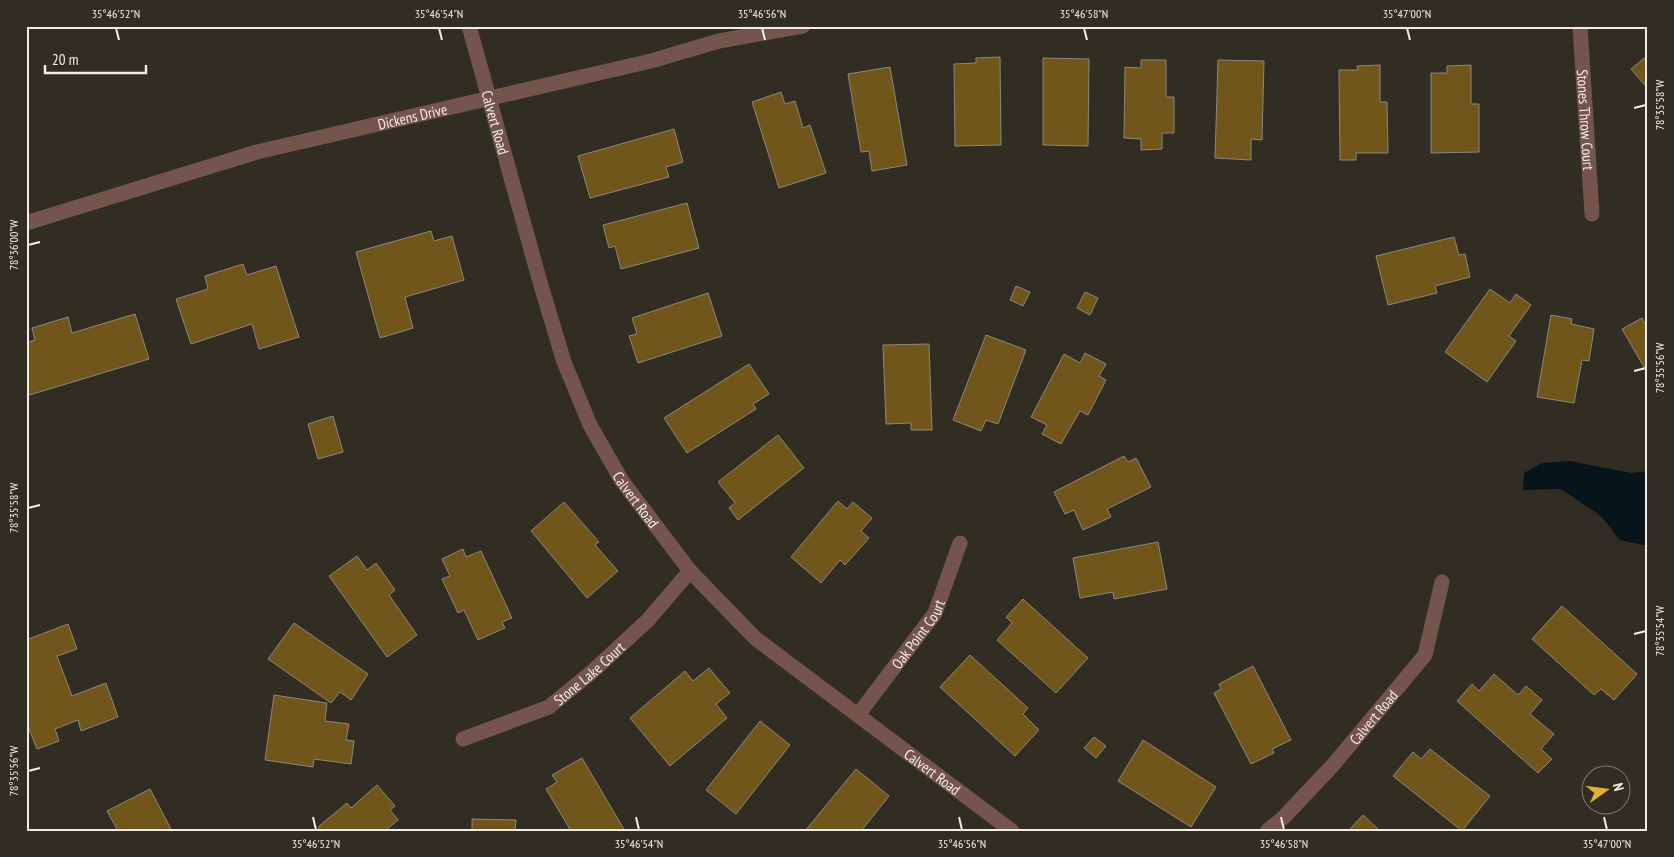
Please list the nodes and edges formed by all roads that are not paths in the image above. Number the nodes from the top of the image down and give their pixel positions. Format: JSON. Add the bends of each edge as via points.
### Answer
{"nodes":[{"id":1,"x":469,"y":26,"type":"edge"},
{"id":2,"x":803,"y":26,"type":"edge"},
{"id":3,"x":1580,"y":26,"type":"edge"},
{"id":4,"x":489,"y":98,"type":"junction"},
{"id":5,"x":1592,"y":214,"type":"dead end"},
{"id":6,"x":26,"y":223,"type":"edge"},
{"id":7,"x":960,"y":543,"type":"dead end"},
{"id":8,"x":690,"y":571,"type":"junction"},
{"id":9,"x":1442,"y":582,"type":"dead end"},
{"id":10,"x":858,"y":715,"type":"junction"},
{"id":11,"x":463,"y":739,"type":"dead end"},
{"id":12,"x":1012,"y":831,"type":"edge"},
{"id":13,"x":1267,"y":831,"type":"edge"}],
"edges":[{"from":1,"to":4,"type":"street","name":"Calvert Road"},
{"from":2,"to":4,"type":"street","name":"Dickens Drive","via":[[719,41],[651,61]]},
{"from":3,"to":5,"type":"street","name":"Stones Throw Court"},
{"from":4,"to":6,"type":"street","name":"Dickens Drive","via":[[257,152]]},
{"from":4,"to":8,"type":"street","name":"Calvert Road","via":[[564,362],[590,426],[622,480]]},
{"from":7,"to":10,"type":"street","name":"Oak Point Court","via":[[935,613]]},
{"from":8,"to":10,"type":"street","name":"Calvert Road","via":[[755,638]]},
{"from":8,"to":11,"type":"street","name":"Stone Lake Court","via":[[648,620],[549,707]]},
{"from":9,"to":13,"type":"street","name":"Calvert Road","via":[[1425,655],[1333,764]]},
{"from":10,"to":12,"type":"street","name":"Calvert Road"}]}
